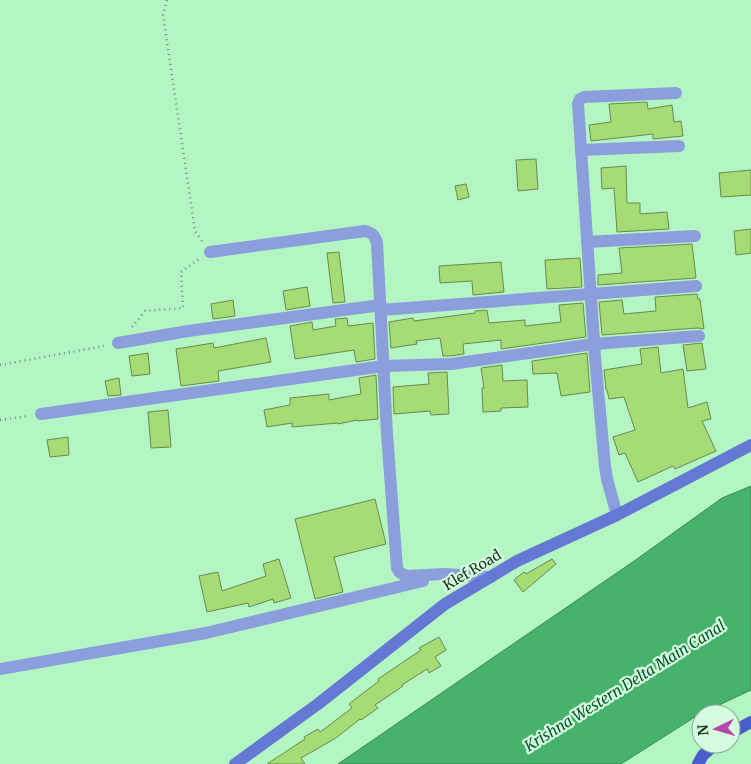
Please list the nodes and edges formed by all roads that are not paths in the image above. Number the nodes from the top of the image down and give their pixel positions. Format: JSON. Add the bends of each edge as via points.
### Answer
{"nodes":[{"id":1,"x":676,"y":93,"type":"dead end"},
{"id":2,"x":679,"y":146,"type":"dead end"},
{"id":3,"x":581,"y":150,"type":"junction"},
{"id":4,"x":696,"y":236,"type":"dead end"},
{"id":5,"x":587,"y":242,"type":"junction"},
{"id":6,"x":210,"y":252,"type":"road end"},
{"id":7,"x":696,"y":286,"type":"dead end"},
{"id":8,"x":591,"y":294,"type":"junction"},
{"id":9,"x":381,"y":307,"type":"junction"},
{"id":10,"x":699,"y":336,"type":"dead end"},
{"id":11,"x":118,"y":343,"type":"road end"},
{"id":12,"x":594,"y":344,"type":"junction"},
{"id":13,"x":384,"y":366,"type":"junction"},
{"id":14,"x":41,"y":414,"type":"road end"},
{"id":15,"x":751,"y":445,"type":"edge"},
{"id":16,"x":617,"y":515,"type":"junction"},
{"id":17,"x":449,"y":574,"type":"junction"},
{"id":18,"x":491,"y":576,"type":"junction"},
{"id":19,"x":0,"y":669,"type":"edge"},
{"id":20,"x":235,"y":764,"type":"edge"}],
"edges":[{"from":1,"to":3,"type":"street","via":[[580,99]]},
{"from":2,"to":3,"type":"street"},
{"from":3,"to":5,"type":"street"},
{"from":4,"to":5,"type":"street"},
{"from":5,"to":8,"type":"street"},
{"from":6,"to":9,"type":"street","via":[[370,232],[377,243]]},
{"from":7,"to":8,"type":"street"},
{"from":8,"to":9,"type":"street"},
{"from":8,"to":12,"type":"street"},
{"from":9,"to":11,"type":"street"},
{"from":9,"to":13,"type":"street"},
{"from":10,"to":12,"type":"street"},
{"from":12,"to":13,"type":"street","via":[[451,364]]},
{"from":12,"to":16,"type":"street","via":[[605,466]]},
{"from":13,"to":14,"type":"street"},
{"from":13,"to":17,"type":"street","via":[[397,568],[408,576]]},
{"from":15,"to":16,"type":"main road","name":"Klef Road"},
{"from":16,"to":18,"type":"main road","name":"Klef Road"},
{"from":17,"to":18,"type":"street"},
{"from":17,"to":19,"type":"street","via":[[206,633]]},
{"from":18,"to":20,"type":"main road","name":"Klef Road","via":[[445,604],[318,704]]}]}
